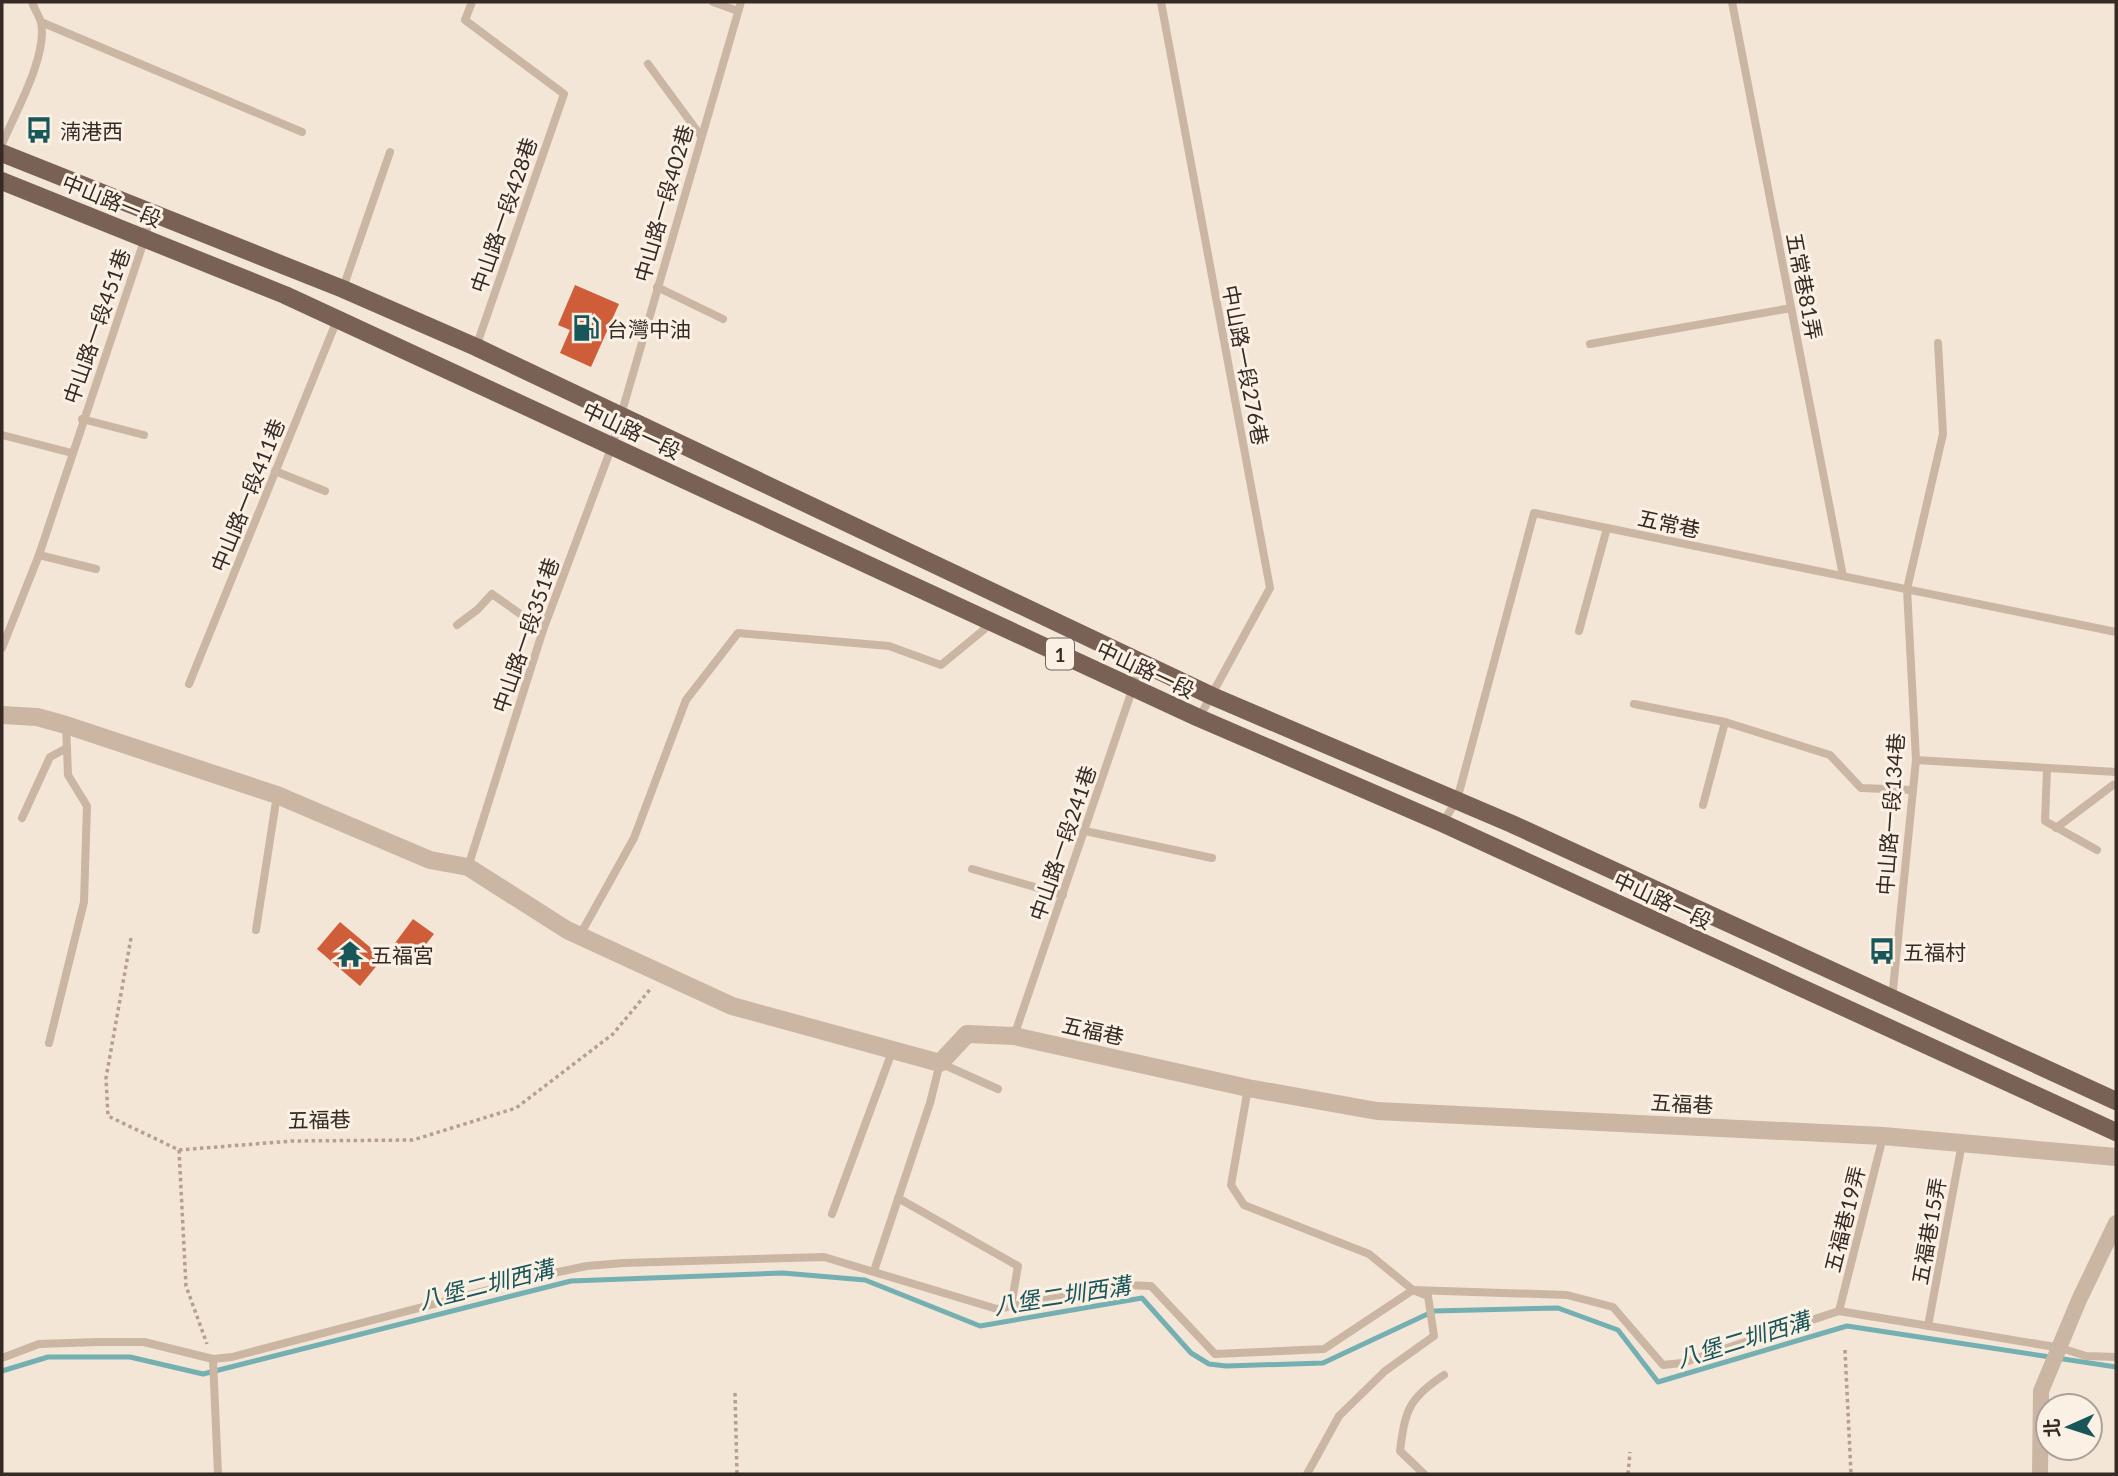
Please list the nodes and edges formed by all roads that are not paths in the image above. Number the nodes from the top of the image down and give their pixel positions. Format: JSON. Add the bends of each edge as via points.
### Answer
{"nodes":[{"id":1,"x":32,"y":2,"type":"edge"},
{"id":2,"x":472,"y":2,"type":"edge"},
{"id":3,"x":713,"y":2,"type":"edge"},
{"id":4,"x":1161,"y":2,"type":"edge"},
{"id":5,"x":1732,"y":2,"type":"edge"},
{"id":6,"x":739,"y":6,"type":"edge"},
{"id":7,"x":41,"y":22,"type":"junction"},
{"id":8,"x":648,"y":65,"type":"dead end"},
{"id":9,"x":302,"y":132,"type":"dead end"},
{"id":10,"x":701,"y":136,"type":"junction"},
{"id":11,"x":2,"y":144,"type":"edge"},
{"id":12,"x":390,"y":152,"type":"dead end"},
{"id":13,"x":2,"y":153,"type":"edge"},
{"id":14,"x":2,"y":181,"type":"edge"},
{"id":15,"x":150,"y":211,"type":"junction"},
{"id":16,"x":145,"y":238,"type":"junction"},
{"id":17,"x":657,"y":287,"type":"junction"},
{"id":18,"x":343,"y":289,"type":"junction"},
{"id":19,"x":1791,"y":308,"type":"junction"},
{"id":20,"x":337,"y":319,"type":"junction"},
{"id":21,"x":723,"y":319,"type":"dead end"},
{"id":22,"x":1938,"y":343,"type":"dead end"},
{"id":23,"x":1590,"y":344,"type":"dead end"},
{"id":24,"x":476,"y":347,"type":"junction"},
{"id":25,"x":621,"y":415,"type":"junction"},
{"id":26,"x":82,"y":419,"type":"junction"},
{"id":27,"x":2,"y":435,"type":"edge"},
{"id":28,"x":144,"y":435,"type":"dead end"},
{"id":29,"x":612,"y":446,"type":"junction"},
{"id":30,"x":72,"y":453,"type":"junction"},
{"id":31,"x":275,"y":471,"type":"junction"},
{"id":32,"x":325,"y":491,"type":"dead end"},
{"id":33,"x":1607,"y":528,"type":"junction"},
{"id":34,"x":39,"y":555,"type":"junction"},
{"id":35,"x":96,"y":569,"type":"dead end"},
{"id":36,"x":1843,"y":576,"type":"junction"},
{"id":37,"x":1907,"y":589,"type":"junction"},
{"id":38,"x":992,"y":623,"type":"junction"},
{"id":39,"x":457,"y":625,"type":"dead end"},
{"id":40,"x":543,"y":630,"type":"junction"},
{"id":41,"x":1579,"y":631,"type":"dead end"},
{"id":42,"x":2116,"y":632,"type":"edge"},
{"id":43,"x":2,"y":648,"type":"edge"},
{"id":44,"x":1142,"y":662,"type":"junction"},
{"id":45,"x":189,"y":684,"type":"dead end"},
{"id":46,"x":1133,"y":688,"type":"junction"},
{"id":47,"x":1212,"y":696,"type":"junction"},
{"id":48,"x":1634,"y":704,"type":"dead end"},
{"id":49,"x":2,"y":715,"type":"edge"},
{"id":50,"x":1199,"y":718,"type":"junction"},
{"id":51,"x":1725,"y":722,"type":"junction"},
{"id":52,"x":66,"y":725,"type":"junction"},
{"id":53,"x":67,"y":748,"type":"junction"},
{"id":54,"x":1916,"y":760,"type":"junction"},
{"id":55,"x":2047,"y":770,"type":"junction"},
{"id":56,"x":2104,"y":771,"type":"junction"},
{"id":57,"x":2116,"y":772,"type":"edge"},
{"id":58,"x":2115,"y":786,"type":"edge"},
{"id":59,"x":1913,"y":790,"type":"junction"},
{"id":60,"x":277,"y":795,"type":"junction"},
{"id":61,"x":1457,"y":800,"type":"junction"},
{"id":62,"x":1703,"y":805,"type":"dead end"},
{"id":63,"x":22,"y":818,"type":"dead end"},
{"id":64,"x":1442,"y":823,"type":"junction"},
{"id":65,"x":2056,"y":828,"type":"junction"},
{"id":66,"x":1085,"y":831,"type":"junction"},
{"id":67,"x":2097,"y":850,"type":"dead end"},
{"id":68,"x":1212,"y":858,"type":"dead end"},
{"id":69,"x":468,"y":867,"type":"junction"},
{"id":70,"x":972,"y":869,"type":"dead end"},
{"id":71,"x":1063,"y":895,"type":"junction"},
{"id":72,"x":256,"y":930,"type":"dead end"},
{"id":73,"x":579,"y":936,"type":"junction"},
{"id":74,"x":1892,"y":999,"type":"junction"},
{"id":75,"x":1014,"y":1036,"type":"junction"},
{"id":76,"x":49,"y":1043,"type":"dead end"},
{"id":77,"x":893,"y":1049,"type":"junction"},
{"id":78,"x":940,"y":1063,"type":"junction"},
{"id":79,"x":1248,"y":1088,"type":"junction"},
{"id":80,"x":998,"y":1089,"type":"dead end"},
{"id":81,"x":2116,"y":1101,"type":"edge"},
{"id":82,"x":2116,"y":1132,"type":"edge"},
{"id":83,"x":1883,"y":1136,"type":"junction"},
{"id":84,"x":1962,"y":1142,"type":"junction"},
{"id":85,"x":2116,"y":1157,"type":"edge"},
{"id":86,"x":898,"y":1198,"type":"junction"},
{"id":87,"x":832,"y":1214,"type":"dead end"},
{"id":88,"x":2116,"y":1223,"type":"edge"},
{"id":89,"x":874,"y":1271,"type":"junction"},
{"id":90,"x":1413,"y":1290,"type":"junction"},
{"id":91,"x":1011,"y":1307,"type":"junction"},
{"id":92,"x":1839,"y":1311,"type":"junction"},
{"id":93,"x":1928,"y":1326,"type":"junction"},
{"id":94,"x":2061,"y":1349,"type":"junction"},
{"id":95,"x":2116,"y":1357,"type":"edge"},
{"id":96,"x":2,"y":1358,"type":"edge"},
{"id":97,"x":213,"y":1359,"type":"junction"},
{"id":98,"x":1444,"y":1375,"type":"dead end"},
{"id":99,"x":218,"y":1474,"type":"edge"},
{"id":100,"x":1307,"y":1474,"type":"edge"},
{"id":101,"x":1424,"y":1474,"type":"edge"},
{"id":102,"x":2040,"y":1474,"type":"edge"}],
"edges":[{"from":1,"to":7,"type":"lane"},
{"from":2,"to":24,"type":"lane","name":"中山路一段428巷","via":[[465,20],[564,94]]},
{"from":3,"to":6,"type":"lane"},
{"from":4,"to":47,"type":"lane","name":"中山路一段276巷","via":[[1270,588]]},
{"from":5,"to":19,"type":"lane","name":"五常巷81弄"},
{"from":6,"to":10,"type":"lane","name":"中山路一段402巷"},
{"from":7,"to":9,"type":"lane"},
{"from":7,"to":11,"type":"lane","via":[[34,67]]},
{"from":8,"to":10,"type":"lane"},
{"from":10,"to":17,"type":"lane","name":"中山路一段402巷"},
{"from":12,"to":18,"type":"lane"},
{"from":13,"to":15,"type":"main road","name":"中山路一段","number":"1"},
{"from":14,"to":16,"type":"main road","name":"中山路一段","number":"1"},
{"from":15,"to":16,"type":"lane","name":"中山路一段451巷"},
{"from":15,"to":18,"type":"main road","name":"中山路一段","number":"1"},
{"from":16,"to":20,"type":"main road","name":"中山路一段","number":"1"},
{"from":16,"to":26,"type":"lane","name":"中山路一段451巷"},
{"from":17,"to":21,"type":"lane"},
{"from":17,"to":25,"type":"lane","name":"中山路一段402巷"},
{"from":18,"to":24,"type":"main road","name":"中山路一段","number":"1"},
{"from":19,"to":23,"type":"lane"},
{"from":19,"to":36,"type":"lane","name":"五常巷81弄"},
{"from":20,"to":29,"type":"main road","name":"中山路一段","number":"1"},
{"from":20,"to":31,"type":"lane","name":"中山路一段411巷"},
{"from":22,"to":37,"type":"lane","name":"中山路一段134巷","via":[[1944,434]]},
{"from":24,"to":25,"type":"main road","name":"中山路一段","number":"1"},
{"from":25,"to":29,"type":"lane","name":"中山路一段351巷"},
{"from":25,"to":44,"type":"main road","name":"中山路一段","number":"1"},
{"from":26,"to":28,"type":"lane"},
{"from":26,"to":30,"type":"lane","name":"中山路一段451巷"},
{"from":27,"to":30,"type":"lane"},
{"from":29,"to":38,"type":"main road","name":"中山路一段","number":"1"},
{"from":29,"to":40,"type":"lane","name":"中山路一段351巷"},
{"from":30,"to":34,"type":"lane","name":"中山路一段451巷"},
{"from":31,"to":32,"type":"lane"},
{"from":31,"to":45,"type":"lane","name":"中山路一段411巷"},
{"from":33,"to":36,"type":"lane","name":"五常巷"},
{"from":33,"to":41,"type":"lane"},
{"from":33,"to":61,"type":"lane","name":"五常巷","via":[[1534,513]]},
{"from":34,"to":35,"type":"lane"},
{"from":34,"to":43,"type":"lane","name":"中山路一段451巷"},
{"from":36,"to":37,"type":"lane","name":"五常巷"},
{"from":37,"to":42,"type":"lane","name":"五常巷"},
{"from":37,"to":54,"type":"lane","name":"中山路一段134巷"},
{"from":38,"to":46,"type":"main road","name":"中山路一段","number":"1"},
{"from":38,"to":73,"type":"lane","via":[[941,665],[889,646],[738,633],[686,700],[634,838]]},
{"from":39,"to":40,"type":"lane","via":[[492,593]]},
{"from":40,"to":69,"type":"lane","name":"中山路一段351巷"},
{"from":44,"to":46,"type":"lane","name":"中山路一段241巷"},
{"from":44,"to":47,"type":"main road","name":"中山路一段","number":"1"},
{"from":46,"to":50,"type":"main road","name":"中山路一段","number":"1"},
{"from":46,"to":66,"type":"lane","name":"中山路一段241巷"},
{"from":47,"to":50,"type":"lane","name":"中山路一段276巷"},
{"from":47,"to":61,"type":"main road","name":"中山路一段","number":"1"},
{"from":48,"to":51,"type":"lane"},
{"from":49,"to":52,"type":"street"},
{"from":50,"to":64,"type":"main road","name":"中山路一段","number":"1"},
{"from":51,"to":59,"type":"lane","via":[[1830,755],[1861,788]]},
{"from":51,"to":62,"type":"lane"},
{"from":52,"to":53,"type":"lane"},
{"from":52,"to":60,"type":"street"},
{"from":53,"to":63,"type":"lane","via":[[50,757]]},
{"from":53,"to":76,"type":"lane","via":[[68,775],[87,806],[83,902]]},
{"from":54,"to":55,"type":"lane"},
{"from":54,"to":59,"type":"lane","name":"中山路一段134巷"},
{"from":55,"to":56,"type":"lane"},
{"from":55,"to":65,"type":"lane","via":[[2045,821]]},
{"from":56,"to":57,"type":"lane"},
{"from":56,"to":58,"type":"lane"},
{"from":58,"to":65,"type":"lane"},
{"from":59,"to":74,"type":"lane","name":"中山路一段134巷"},
{"from":60,"to":69,"type":"street","via":[[430,860]]},
{"from":60,"to":72,"type":"lane"},
{"from":61,"to":64,"type":"lane","name":"五常巷"},
{"from":61,"to":74,"type":"main road","name":"中山路一段","number":"1"},
{"from":64,"to":82,"type":"main road","name":"中山路一段","number":"1"},
{"from":65,"to":67,"type":"lane"},
{"from":66,"to":68,"type":"lane"},
{"from":66,"to":71,"type":"lane","name":"中山路一段241巷"},
{"from":69,"to":73,"type":"street"},
{"from":70,"to":71,"type":"lane"},
{"from":71,"to":75,"type":"lane","name":"中山路一段241巷"},
{"from":73,"to":77,"type":"street","via":[[732,1006]]},
{"from":74,"to":81,"type":"main road","name":"中山路一段","number":"1"},
{"from":75,"to":78,"type":"street","name":"五福巷","via":[[967,1034]]},
{"from":75,"to":79,"type":"street","name":"五福巷"},
{"from":77,"to":78,"type":"street"},
{"from":77,"to":87,"type":"lane"},
{"from":78,"to":80,"type":"lane"},
{"from":78,"to":86,"type":"lane","name":"五福巷"},
{"from":79,"to":83,"type":"street","name":"五福巷","via":[[1377,1111]]},
{"from":79,"to":90,"type":"lane","via":[[1231,1185],[1244,1205],[1369,1254]]},
{"from":83,"to":84,"type":"street","name":"五福巷"},
{"from":83,"to":92,"type":"lane","name":"五福巷19弄"},
{"from":84,"to":85,"type":"street","name":"五福巷"},
{"from":84,"to":93,"type":"lane","name":"五福巷15弄"},
{"from":86,"to":89,"type":"lane","name":"五福巷"},
{"from":86,"to":91,"type":"lane","via":[[1018,1266]]},
{"from":88,"to":94,"type":"street"},
{"from":89,"to":91,"type":"lane","via":[[997,1310]]},
{"from":89,"to":97,"type":"lane","via":[[824,1257],[587,1266]]},
{"from":90,"to":91,"type":"lane","via":[[1324,1349],[1215,1354],[1151,1286],[1124,1285]]},
{"from":90,"to":92,"type":"lane","via":[[1567,1295],[1613,1307],[1663,1365],[1682,1363]]},
{"from":90,"to":100,"type":"lane","via":[[1428,1296],[1434,1336],[1385,1371],[1339,1416]]},
{"from":92,"to":93,"type":"lane"},
{"from":93,"to":94,"type":"lane"},
{"from":94,"to":95,"type":"lane"},
{"from":94,"to":102,"type":"street","via":[[2041,1391]]},
{"from":96,"to":97,"type":"lane","via":[[39,1344],[144,1342]]},
{"from":97,"to":99,"type":"lane"},
{"from":98,"to":101,"type":"lane","via":[[1418,1392],[1403,1423],[1400,1451]]}]}
